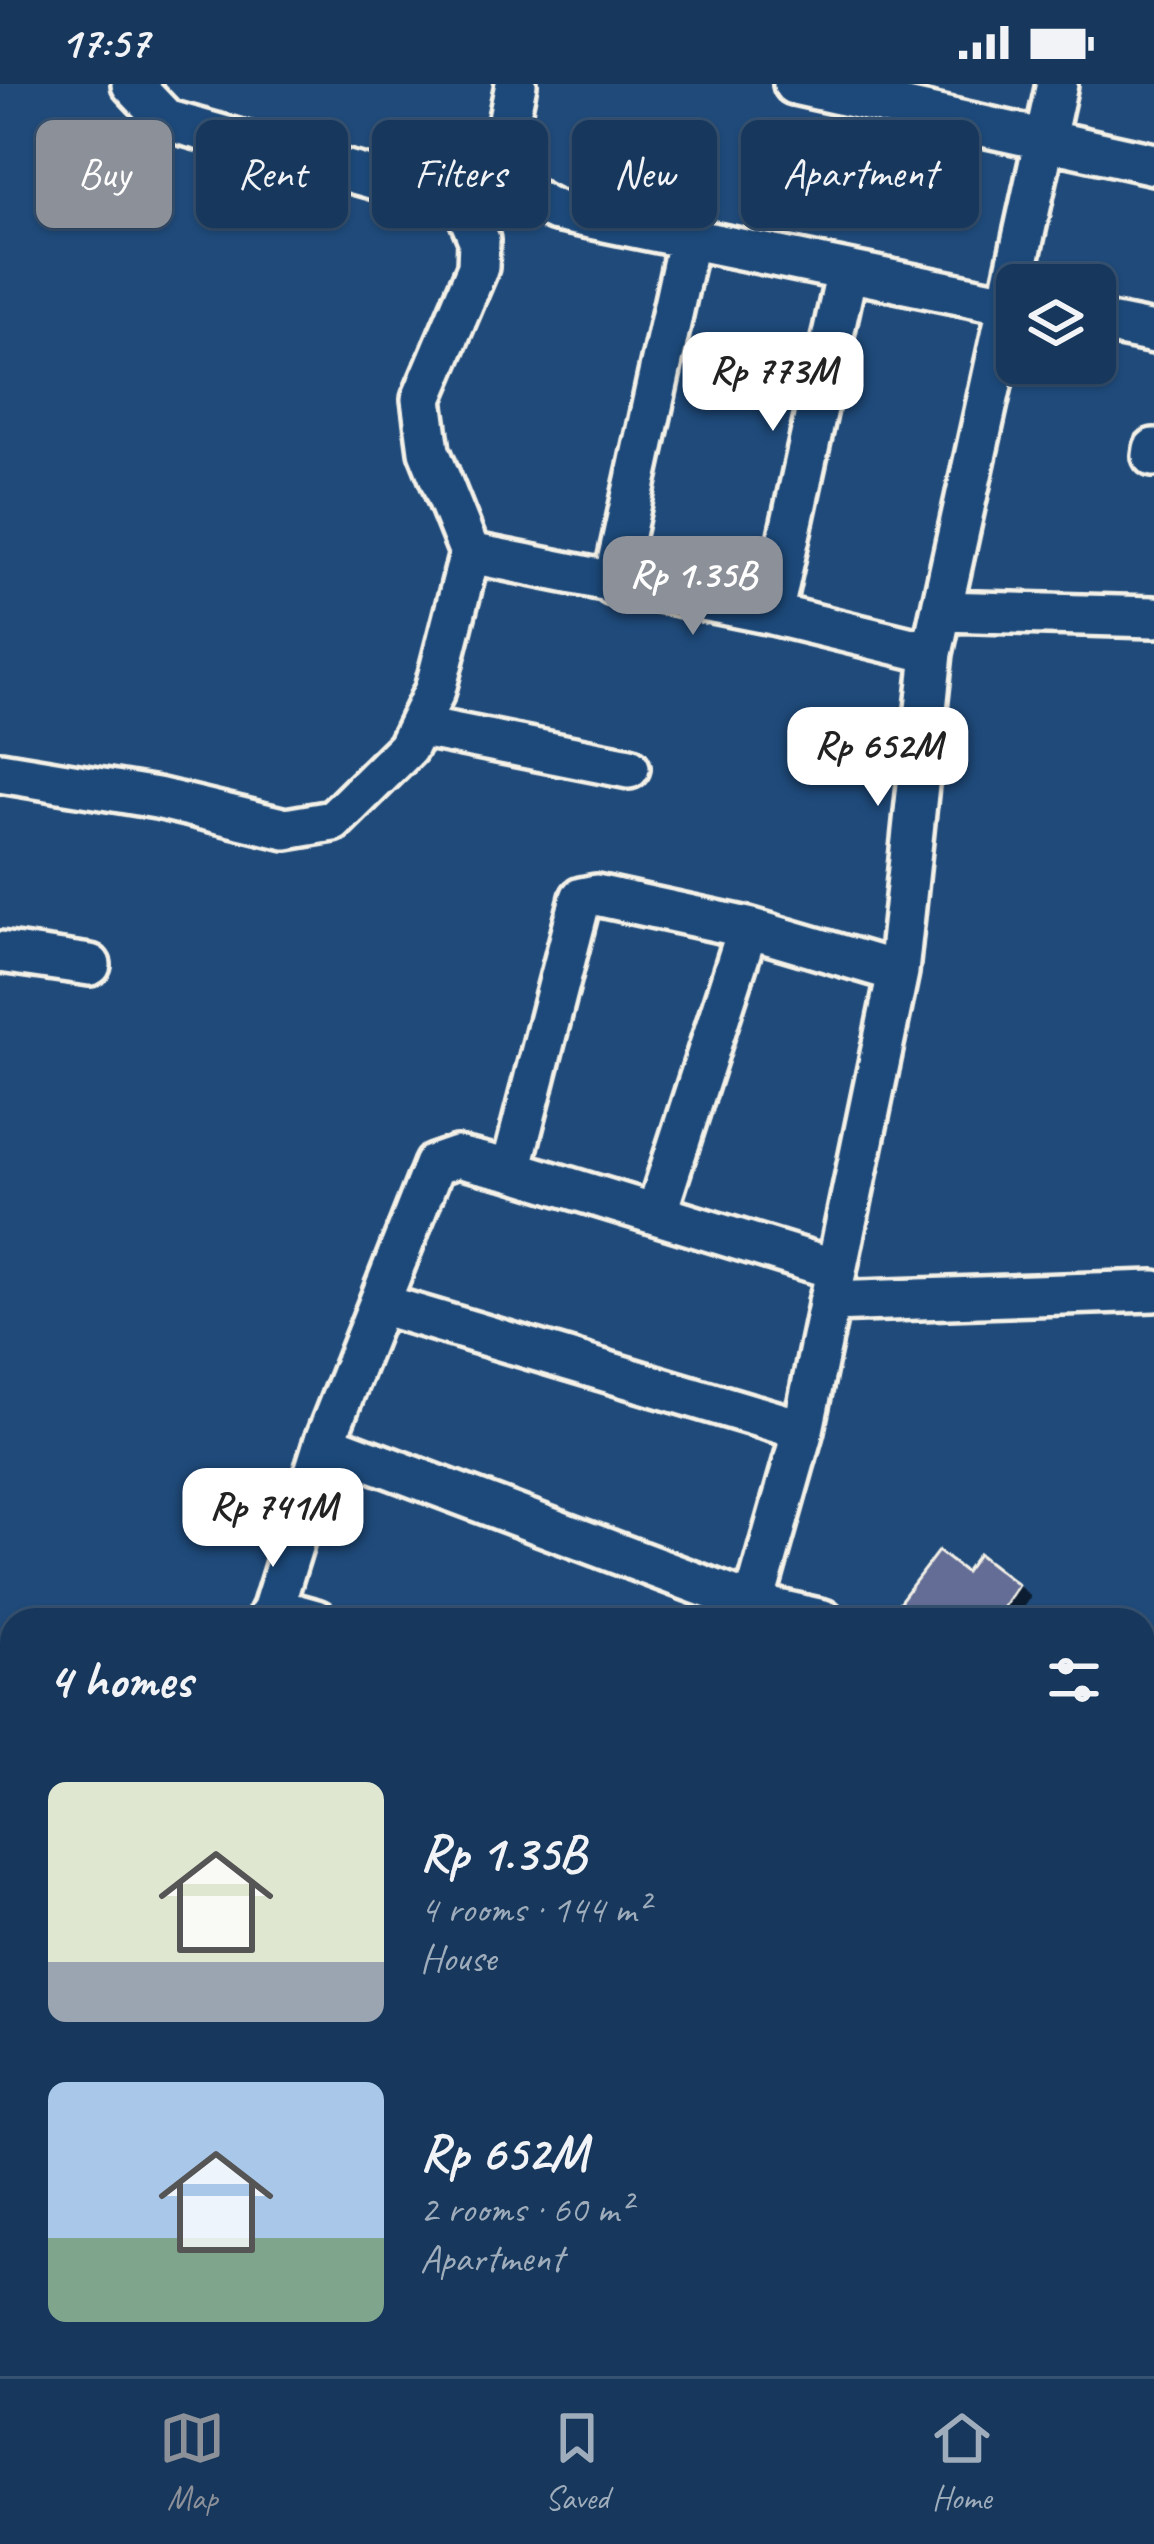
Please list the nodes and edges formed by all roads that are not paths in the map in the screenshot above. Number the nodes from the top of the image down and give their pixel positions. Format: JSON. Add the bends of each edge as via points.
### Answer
{"nodes":[{"id":1,"x":131,"y":84,"type":"edge"},
{"id":2,"x":516,"y":84,"type":"edge"},
{"id":3,"x":794,"y":84,"type":"edge"},
{"id":4,"x":1057,"y":84,"type":"edge"},
{"id":5,"x":1044,"y":142,"type":"junction"},
{"id":6,"x":1154,"y":164,"type":"edge"},
{"id":7,"x":689,"y":237,"type":"junction"},
{"id":8,"x":1022,"y":264,"type":"edge"},
{"id":9,"x":847,"y":271,"type":"junction"},
{"id":10,"x":996,"y":301,"type":"edge"},
{"id":11,"x":1116,"y":326,"type":"edge"},
{"id":12,"x":1154,"y":333,"type":"edge"},
{"id":13,"x":996,"y":382,"type":"edge"},
{"id":14,"x":470,"y":553,"type":"junction"},
{"id":15,"x":614,"y":585,"type":"junction"},
{"id":16,"x":942,"y":611,"type":"junction"},
{"id":17,"x":772,"y":614,"type":"junction"},
{"id":18,"x":1154,"y":617,"type":"edge"},
{"id":19,"x":932,"y":653,"type":"junction"},
{"id":20,"x":422,"y":727,"type":"junction"},
{"id":21,"x":629,"y":768,"type":"dead end"},
{"id":22,"x":0,"y":772,"type":"edge"},
{"id":23,"x":748,"y":928,"type":"junction"},
{"id":24,"x":0,"y":952,"type":"edge"},
{"id":25,"x":89,"y":965,"type":"dead end"},
{"id":26,"x":898,"y":972,"type":"junction"},
{"id":27,"x":511,"y":1170,"type":"junction"},
{"id":28,"x":657,"y":1211,"type":"junction"},
{"id":29,"x":832,"y":1286,"type":"junction"},
{"id":30,"x":1154,"y":1291,"type":"edge"},
{"id":31,"x":380,"y":1304,"type":"junction"},
{"id":32,"x":803,"y":1430,"type":"junction"},
{"id":33,"x":324,"y":1443,"type":"junction"},
{"id":34,"x":272,"y":1608,"type":"edge"},
{"id":35,"x":740,"y":1608,"type":"edge"},
{"id":36,"x":751,"y":1608,"type":"edge"}],
"edges":[{"from":1,"to":14,"type":"street","via":[[166,120],[464,205],[479,240],[478,267],[422,400],[429,451]]},
{"from":2,"to":7,"type":"street","via":[[504,145],[506,173],[523,197]]},
{"from":3,"to":5,"type":"street"},
{"from":4,"to":5,"type":"street"},
{"from":5,"to":6,"type":"street"},
{"from":5,"to":8,"type":"street"},
{"from":7,"to":9,"type":"street"},
{"from":7,"to":15,"type":"street"},
{"from":9,"to":10,"type":"street"},
{"from":9,"to":17,"type":"street"},
{"from":11,"to":12,"type":"street"},
{"from":13,"to":16,"type":"street"},
{"from":14,"to":15,"type":"street"},
{"from":14,"to":20,"type":"street"},
{"from":15,"to":17,"type":"street"},
{"from":16,"to":18,"type":"street"},
{"from":16,"to":19,"type":"street"},
{"from":17,"to":19,"type":"street"},
{"from":19,"to":26,"type":"street"},
{"from":20,"to":21,"type":"street"},
{"from":20,"to":22,"type":"street","via":[[333,821],[286,829]]},
{"from":23,"to":26,"type":"street"},
{"from":23,"to":27,"type":"street","via":[[581,898]]},
{"from":23,"to":28,"type":"street"},
{"from":24,"to":25,"type":"street"},
{"from":26,"to":29,"type":"street"},
{"from":27,"to":28,"type":"street"},
{"from":27,"to":31,"type":"street","via":[[457,1157],[434,1165]]},
{"from":28,"to":29,"type":"street"},
{"from":29,"to":30,"type":"street"},
{"from":29,"to":32,"type":"street"},
{"from":31,"to":32,"type":"street"},
{"from":31,"to":33,"type":"street"},
{"from":32,"to":36,"type":"street"},
{"from":33,"to":34,"type":"street"},
{"from":33,"to":35,"type":"street"}]}
